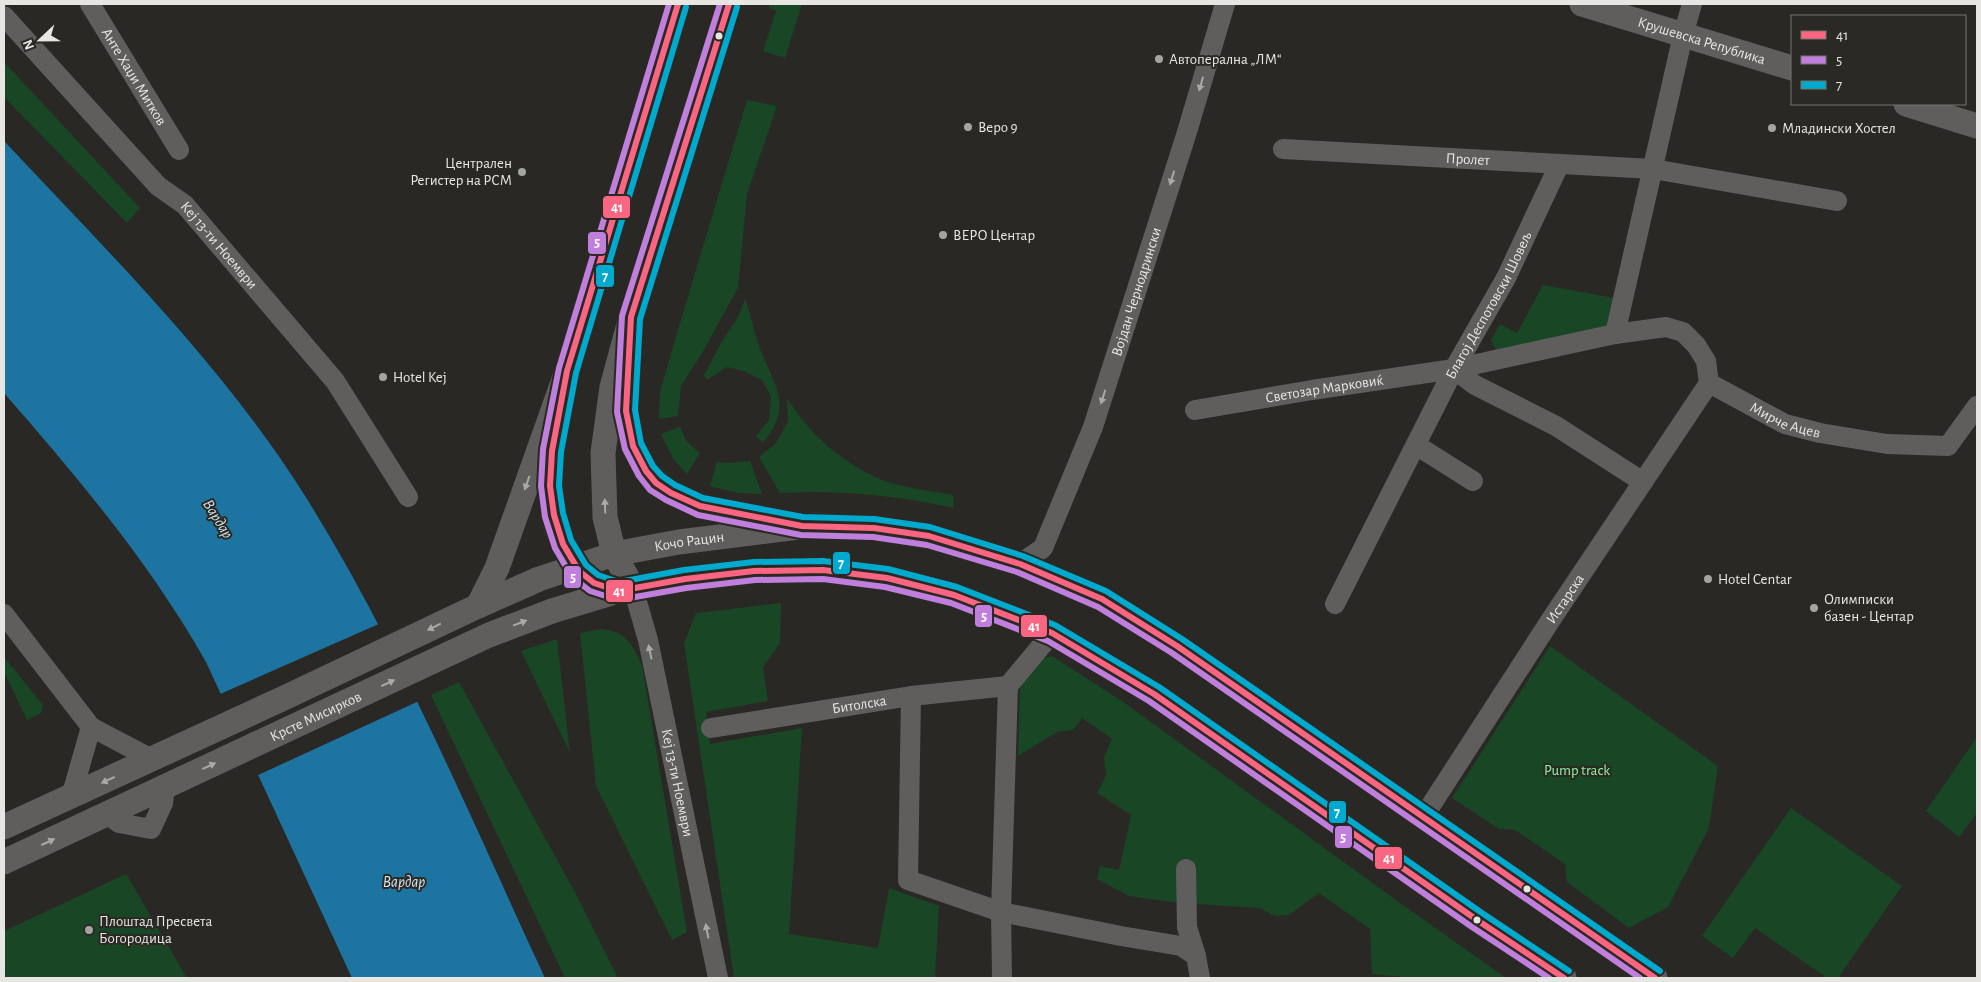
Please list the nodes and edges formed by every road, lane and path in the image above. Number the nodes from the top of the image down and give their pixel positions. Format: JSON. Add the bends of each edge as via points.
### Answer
{"nodes":[{"id":1,"x":90,"y":4,"type":"edge"},
{"id":2,"x":678,"y":4,"type":"edge"},
{"id":3,"x":729,"y":4,"type":"edge"},
{"id":4,"x":1225,"y":4,"type":"edge"},
{"id":5,"x":1582,"y":4,"type":"edge"},
{"id":6,"x":1692,"y":4,"type":"edge"},
{"id":7,"x":4,"y":16,"type":"edge"},
{"id":8,"x":1683,"y":35,"type":"junction"},
{"id":9,"x":1791,"y":68,"type":"edge"},
{"id":10,"x":1909,"y":105,"type":"edge"},
{"id":11,"x":1977,"y":126,"type":"edge"},
{"id":12,"x":1284,"y":149,"type":"dead end"},
{"id":13,"x":179,"y":150,"type":"dead end"},
{"id":14,"x":1559,"y":165,"type":"junction"},
{"id":15,"x":1653,"y":169,"type":"junction"},
{"id":16,"x":1837,"y":201,"type":"dead end"},
{"id":17,"x":631,"y":317,"type":"junction"},
{"id":18,"x":1615,"y":334,"type":"junction"},
{"id":19,"x":1454,"y":369,"type":"junction"},
{"id":20,"x":567,"y":371,"type":"junction"},
{"id":21,"x":1708,"y":383,"type":"junction"},
{"id":22,"x":1977,"y":406,"type":"edge"},
{"id":23,"x":1195,"y":410,"type":"dead end"},
{"id":24,"x":1416,"y":445,"type":"junction"},
{"id":25,"x":1473,"y":481,"type":"dead end"},
{"id":26,"x":1643,"y":482,"type":"junction"},
{"id":27,"x":408,"y":497,"type":"dead end"},
{"id":28,"x":802,"y":526,"type":"junction"},
{"id":29,"x":614,"y":554,"type":"junction"},
{"id":30,"x":1020,"y":564,"type":"junction"},
{"id":31,"x":582,"y":573,"type":"junction"},
{"id":32,"x":626,"y":590,"type":"junction"},
{"id":33,"x":1335,"y":604,"type":"dead end"},
{"id":34,"x":478,"y":606,"type":"junction"},
{"id":35,"x":552,"y":611,"type":"junction"},
{"id":36,"x":4,"y":614,"type":"edge"},
{"id":37,"x":1052,"y":633,"type":"junction"},
{"id":38,"x":1008,"y":686,"type":"junction"},
{"id":39,"x":911,"y":696,"type":"junction"},
{"id":40,"x":91,"y":727,"type":"junction"},
{"id":41,"x":711,"y":728,"type":"dead end"},
{"id":42,"x":152,"y":759,"type":"junction"},
{"id":43,"x":71,"y":797,"type":"junction"},
{"id":44,"x":1424,"y":816,"type":"junction"},
{"id":45,"x":4,"y":827,"type":"edge"},
{"id":46,"x":4,"y":862,"type":"edge"},
{"id":47,"x":1186,"y":869,"type":"dead end"},
{"id":48,"x":1001,"y":912,"type":"junction"},
{"id":49,"x":1196,"y":956,"type":"junction"},
{"id":50,"x":718,"y":978,"type":"edge"},
{"id":51,"x":1002,"y":978,"type":"edge"},
{"id":52,"x":1200,"y":978,"type":"edge"},
{"id":53,"x":1564,"y":978,"type":"edge"},
{"id":54,"x":1655,"y":978,"type":"edge"}],
"edges":[{"from":1,"to":13,"type":"street","name":"Анте Хаџи Митков"},
{"from":2,"to":20,"type":"street"},
{"from":3,"to":17,"type":"street"},
{"from":4,"to":30,"type":"street","name":"Војдан Чернодрински","one_way":true,"via":[[1093,427],[1043,548]]},
{"from":5,"to":8,"type":"street","name":"Крушевска Република"},
{"from":6,"to":8,"type":"street"},
{"from":7,"to":27,"type":"street","name":"Кеј 13-ти Ноември","via":[[158,186],[185,205],[328,374]]},
{"from":8,"to":9,"type":"street","name":"Крушевска Република"},
{"from":8,"to":15,"type":"street"},
{"from":10,"to":11,"type":"street"},
{"from":12,"to":14,"type":"street","name":"Пролет"},
{"from":14,"to":15,"type":"street","name":"Пролет"},
{"from":14,"to":19,"type":"street","name":"Благој Деспотовски Шовељ","via":[[1506,278]]},
{"from":15,"to":16,"type":"street","name":"Пролет"},
{"from":15,"to":18,"type":"street"},
{"from":17,"to":28,"type":"street","via":[[626,411],[633,446],[646,471],[671,493],[700,506]]},
{"from":29,"to":17,"type":"street","one_way":true,"via":[[605,517],[603,454],[612,387]]},
{"from":18,"to":19,"type":"street","name":"Светозар Марковиќ"},
{"from":18,"to":21,"type":"street","via":[[1666,327],[1683,332],[1706,361]]},
{"from":19,"to":23,"type":"street","name":"Светозар Марковиќ"},
{"from":19,"to":24,"type":"street","name":"Благој Деспотовски Шовељ"},
{"from":19,"to":26,"type":"street","via":[[1475,385],[1556,426]]},
{"from":20,"to":31,"type":"street","via":[[552,451],[550,486],[556,525],[563,544]]},
{"from":20,"to":34,"type":"street","one_way":true,"via":[[497,568]]},
{"from":21,"to":22,"type":"street","name":"Мирче Ацев","via":[[1785,424],[1887,444],[1948,446]]},
{"from":21,"to":26,"type":"street","name":"Истарска"},
{"from":24,"to":25,"type":"street"},
{"from":24,"to":33,"type":"street","name":"Благој Деспотовски Шовељ"},
{"from":26,"to":44,"type":"street","name":"Истарска"},
{"from":28,"to":29,"type":"street","name":"Кочо Рацин"},
{"from":28,"to":30,"type":"street","name":"Кочо Рацин","via":[[874,528],[929,536]]},
{"from":29,"to":31,"type":"street","name":"Крсте Мисирков"},
{"from":29,"to":32,"type":"street"},
{"from":30,"to":44,"type":"street","name":"Кочо Рацин","via":[[1102,599],[1152,628]]},
{"from":31,"to":32,"type":"street"},
{"from":31,"to":34,"type":"street","name":"Крсте Мисирков","via":[[539,579]]},
{"from":31,"to":35,"type":"street"},
{"from":32,"to":35,"type":"street","name":"Крсте Мисирков"},
{"from":32,"to":37,"type":"street","via":[[754,570],[823,570],[888,578],[954,595]]},
{"from":50,"to":32,"type":"street","name":"Кеј 13-ти Ноември","one_way":true,"via":[[651,657]]},
{"from":34,"to":42,"type":"street","name":"Крсте Мисирков","one_way":true},
{"from":46,"to":35,"type":"street","name":"Крсте Мисирков","one_way":true,"via":[[489,636]]},
{"from":36,"to":40,"type":"street"},
{"from":37,"to":38,"type":"street"},
{"from":37,"to":53,"type":"street","via":[[1154,694]]},
{"from":38,"to":39,"type":"street","name":"Битолска"},
{"from":38,"to":48,"type":"street"},
{"from":39,"to":41,"type":"street","name":"Битолска"},
{"from":39,"to":48,"type":"street","via":[[908,880]]},
{"from":40,"to":42,"type":"street"},
{"from":40,"to":43,"type":"street"},
{"from":42,"to":43,"type":"street","name":"Крсте Мисирков","one_way":true},
{"from":43,"to":45,"type":"street","name":"Крсте Мисирков"},
{"from":44,"to":54,"type":"street","name":"Кочо Рацин"},
{"from":47,"to":49,"type":"street","via":[[1187,928]]},
{"from":48,"to":49,"type":"street","via":[[1181,946]]},
{"from":48,"to":51,"type":"street"},
{"from":49,"to":52,"type":"street"}]}
